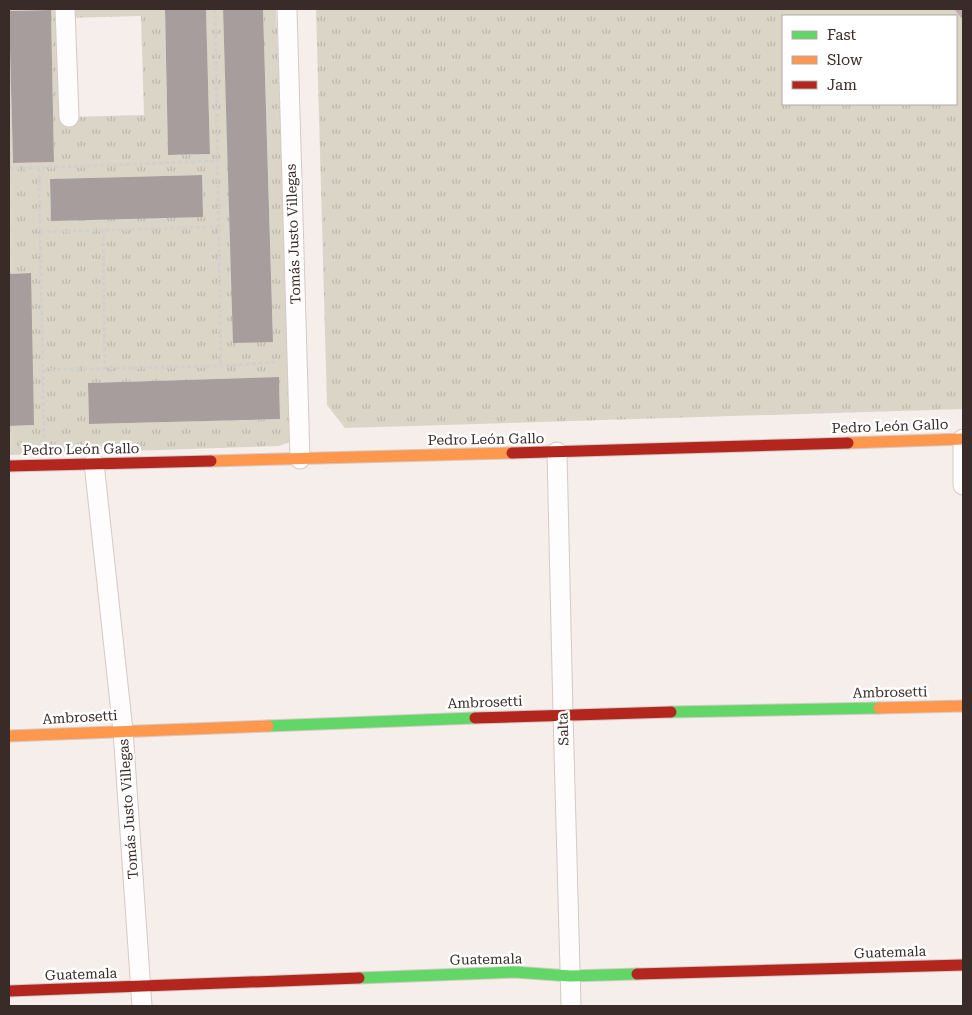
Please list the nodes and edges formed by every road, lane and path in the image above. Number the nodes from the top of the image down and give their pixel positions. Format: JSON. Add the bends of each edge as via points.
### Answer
{"nodes":[{"id":1,"x":65,"y":9,"type":"edge"},
{"id":2,"x":215,"y":9,"type":"edge"},
{"id":3,"x":287,"y":9,"type":"edge"},
{"id":4,"x":69,"y":117,"type":"dead end"},
{"id":5,"x":217,"y":161,"type":"junction"},
{"id":6,"x":39,"y":168,"type":"junction"},
{"id":7,"x":9,"y":169,"type":"edge"},
{"id":8,"x":218,"y":227,"type":"junction"},
{"id":9,"x":103,"y":230,"type":"junction"},
{"id":10,"x":40,"y":232,"type":"junction"},
{"id":11,"x":297,"y":361,"type":"junction"},
{"id":12,"x":221,"y":366,"type":"junction"},
{"id":13,"x":105,"y":369,"type":"junction"},
{"id":14,"x":44,"y":370,"type":"junction"},
{"id":15,"x":963,"y":439,"type":"edge"},
{"id":16,"x":557,"y":452,"type":"junction"},
{"id":17,"x":300,"y":459,"type":"junction"},
{"id":18,"x":94,"y":464,"type":"junction"},
{"id":19,"x":44,"y":465,"type":"junction"},
{"id":20,"x":9,"y":466,"type":"edge"},
{"id":21,"x":963,"y":485,"type":"edge"},
{"id":22,"x":963,"y":706,"type":"edge"},
{"id":23,"x":562,"y":714,"type":"junction"},
{"id":24,"x":122,"y":730,"type":"junction"},
{"id":25,"x":9,"y":736,"type":"edge"},
{"id":26,"x":963,"y":965,"type":"edge"},
{"id":27,"x":570,"y":976,"type":"junction"},
{"id":28,"x":140,"y":988,"type":"junction"},
{"id":29,"x":9,"y":991,"type":"edge"},
{"id":30,"x":142,"y":1006,"type":"edge"},
{"id":31,"x":571,"y":1006,"type":"edge"}],
"edges":[{"from":1,"to":4,"type":"street"},
{"from":2,"to":5,"type":"path"},
{"from":3,"to":11,"type":"street","name":"Tomás Justo Villegas"},
{"from":5,"to":6,"type":"path"},
{"from":5,"to":8,"type":"path"},
{"from":6,"to":7,"type":"path"},
{"from":6,"to":10,"type":"path"},
{"from":8,"to":9,"type":"path"},
{"from":8,"to":12,"type":"path"},
{"from":9,"to":10,"type":"path"},
{"from":9,"to":13,"type":"path"},
{"from":10,"to":14,"type":"path"},
{"from":11,"to":12,"type":"path"},
{"from":11,"to":17,"type":"street","name":"Tomás Justo Villegas"},
{"from":12,"to":13,"type":"path"},
{"from":13,"to":14,"type":"path"},
{"from":14,"to":19,"type":"path"},
{"from":15,"to":16,"type":"street","name":"Pedro León Gallo"},
{"from":15,"to":21,"type":"street"},
{"from":16,"to":17,"type":"street","name":"Pedro León Gallo"},
{"from":16,"to":23,"type":"street","name":"Salta"},
{"from":17,"to":18,"type":"street","name":"Pedro León Gallo"},
{"from":18,"to":19,"type":"street","name":"Pedro León Gallo"},
{"from":18,"to":24,"type":"street","name":"Tomás Justo Villegas"},
{"from":19,"to":20,"type":"street","name":"Pedro León Gallo"},
{"from":22,"to":23,"type":"street","name":"Ambrosetti"},
{"from":23,"to":24,"type":"street","name":"Ambrosetti"},
{"from":23,"to":27,"type":"street","name":"Salta"},
{"from":24,"to":25,"type":"street","name":"Ambrosetti"},
{"from":24,"to":28,"type":"street","name":"Tomás Justo Villegas"},
{"from":26,"to":27,"type":"street","name":"Guatemala"},
{"from":27,"to":28,"type":"street","name":"Guatemala","via":[[514,972]]},
{"from":27,"to":31,"type":"street","name":"Salta"},
{"from":28,"to":29,"type":"street","name":"Guatemala"},
{"from":28,"to":30,"type":"street","name":"Tomás Justo Villegas"}]}
